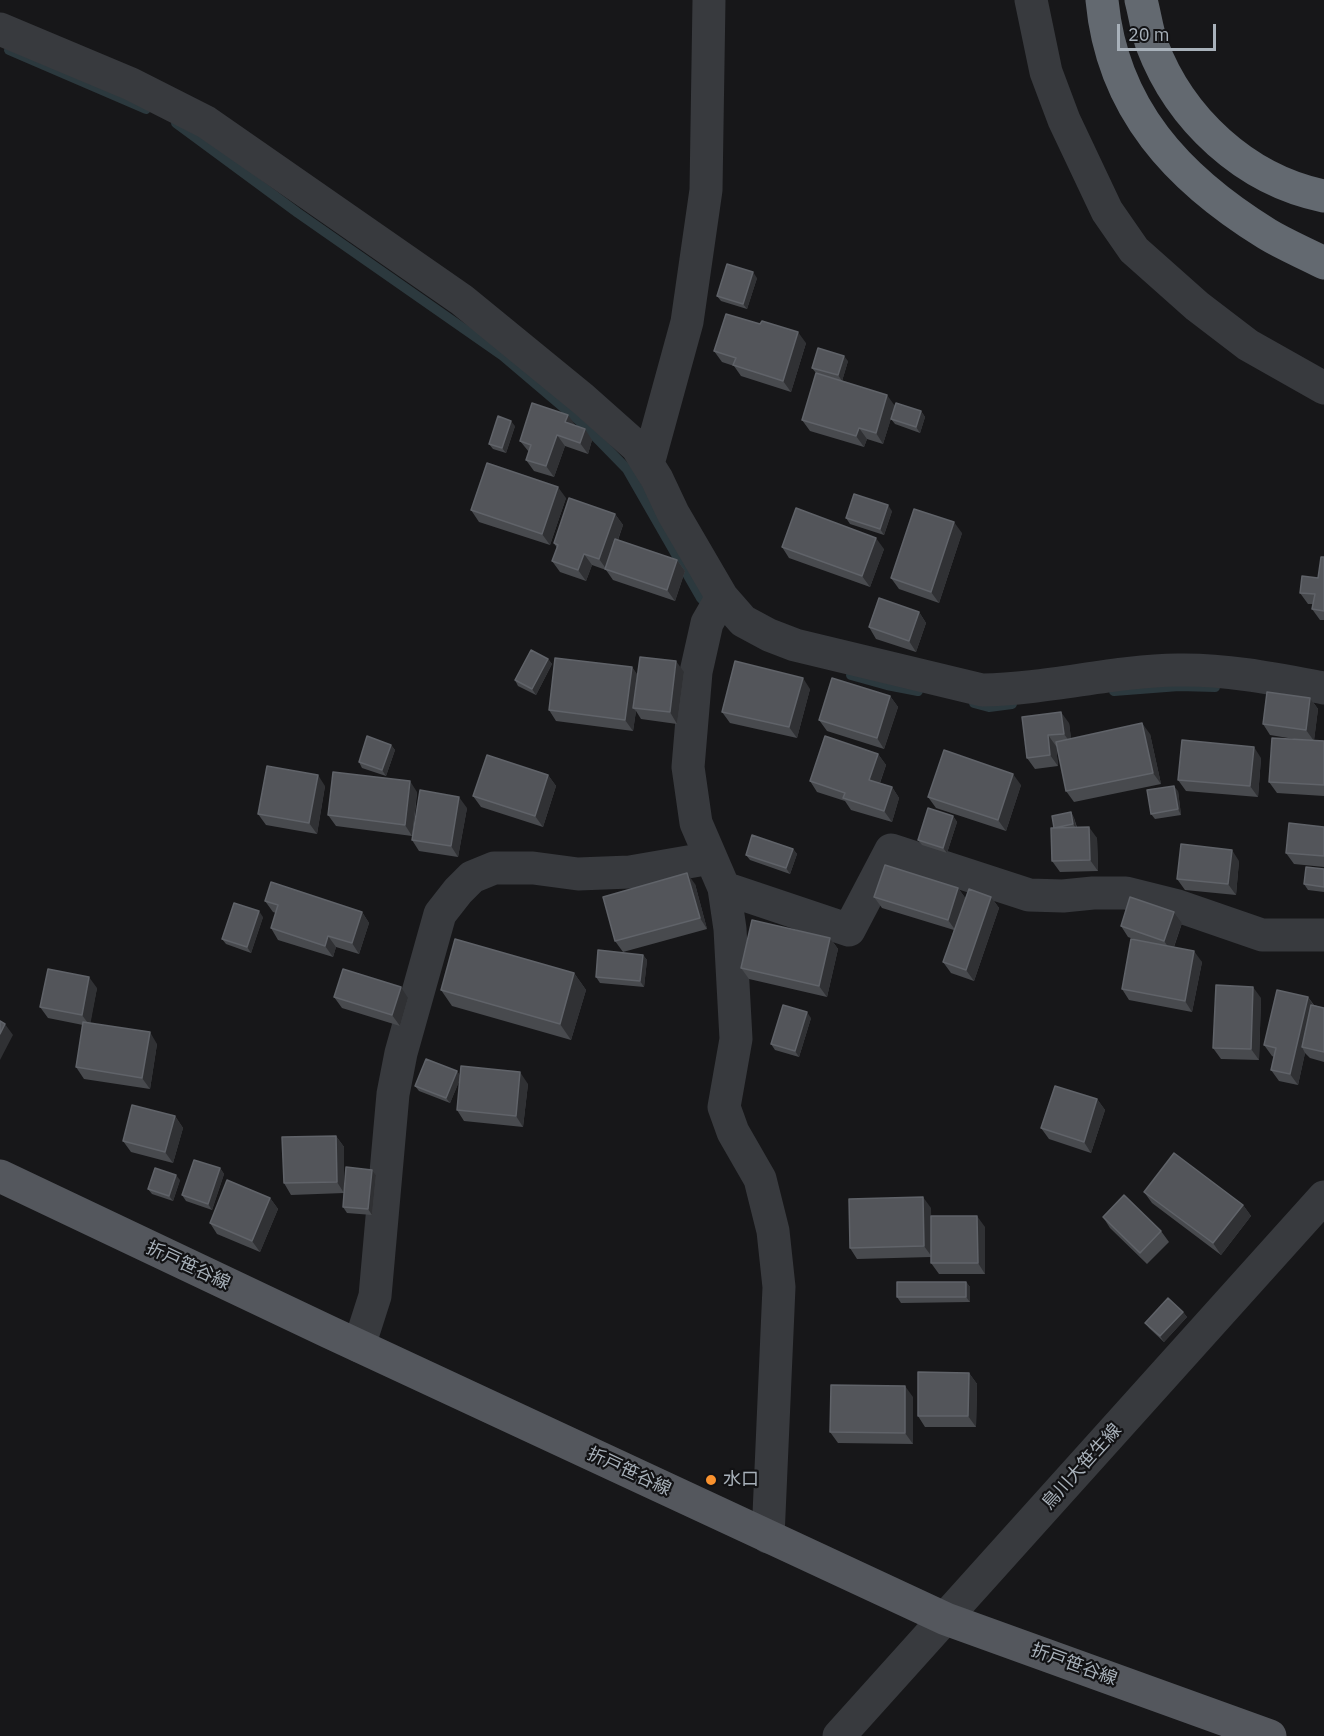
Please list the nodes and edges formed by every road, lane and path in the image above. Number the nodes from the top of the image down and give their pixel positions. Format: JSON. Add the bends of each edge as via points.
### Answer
{"nodes":[{"id":1,"x":709,"y":0,"type":"edge"},
{"id":2,"x":1031,"y":0,"type":"edge"},
{"id":3,"x":1102,"y":0,"type":"edge"},
{"id":4,"x":1142,"y":0,"type":"edge"},
{"id":5,"x":0,"y":29,"type":"edge"},
{"id":6,"x":1324,"y":196,"type":"edge"},
{"id":7,"x":1324,"y":263,"type":"edge"},
{"id":8,"x":1324,"y":388,"type":"edge"},
{"id":9,"x":648,"y":464,"type":"junction"},
{"id":10,"x":716,"y":609,"type":"junction"},
{"id":11,"x":1324,"y":688,"type":"edge"},
{"id":12,"x":711,"y":858,"type":"junction"},
{"id":13,"x":724,"y":888,"type":"junction"},
{"id":14,"x":1324,"y":935,"type":"edge"},
{"id":15,"x":0,"y":1176,"type":"edge"},
{"id":16,"x":1324,"y":1197,"type":"edge"},
{"id":17,"x":359,"y":1346,"type":"junction"},
{"id":18,"x":768,"y":1537,"type":"junction"},
{"id":19,"x":946,"y":1619,"type":"junction"},
{"id":20,"x":839,"y":1736,"type":"edge"},
{"id":21,"x":1270,"y":1736,"type":"edge"}],
"edges":[{"from":1,"to":9,"type":"street","via":[[706,190],[687,322]]},
{"from":2,"to":8,"type":"street","via":[[1046,72],[1064,120],[1107,211],[1134,250],[1248,345]]},
{"from":3,"to":7,"type":"highway","via":[[1104,24],[1117,67],[1132,103],[1156,142],[1218,202],[1269,236]]},
{"from":4,"to":6,"type":"highway","via":[[1152,44],[1171,84],[1197,122],[1227,151],[1267,175]]},
{"from":5,"to":9,"type":"street","via":[[131,84],[206,122],[462,300],[583,399],[636,447]]},
{"from":9,"to":10,"type":"street"},
{"from":10,"to":11,"type":"street","via":[[795,645],[982,690],[1012,690],[1178,670],[1235,672]]},
{"from":10,"to":12,"type":"street","via":[[696,672],[688,767],[696,823]]},
{"from":12,"to":13,"type":"street"},
{"from":12,"to":17,"type":"street","via":[[630,872],[578,874],[494,868],[472,877],[440,915],[393,1094],[375,1296]]},
{"from":13,"to":14,"type":"street","via":[[849,930],[891,850],[1029,895],[1126,894],[1178,906],[1262,935]]},
{"from":13,"to":18,"type":"street","via":[[736,1038],[724,1107],[732,1132],[760,1179],[779,1287]]},
{"from":15,"to":17,"type":"main road","name":"折戸笹谷線"},
{"from":16,"to":19,"type":"street","name":"鳥川大笹生線"},
{"from":17,"to":18,"type":"main road","name":"折戸笹谷線"},
{"from":18,"to":19,"type":"main road","name":"折戸笹谷線"},
{"from":19,"to":20,"type":"street","name":"鳥川大笹生線"},
{"from":19,"to":21,"type":"main road","name":"折戸笹谷線"}]}
